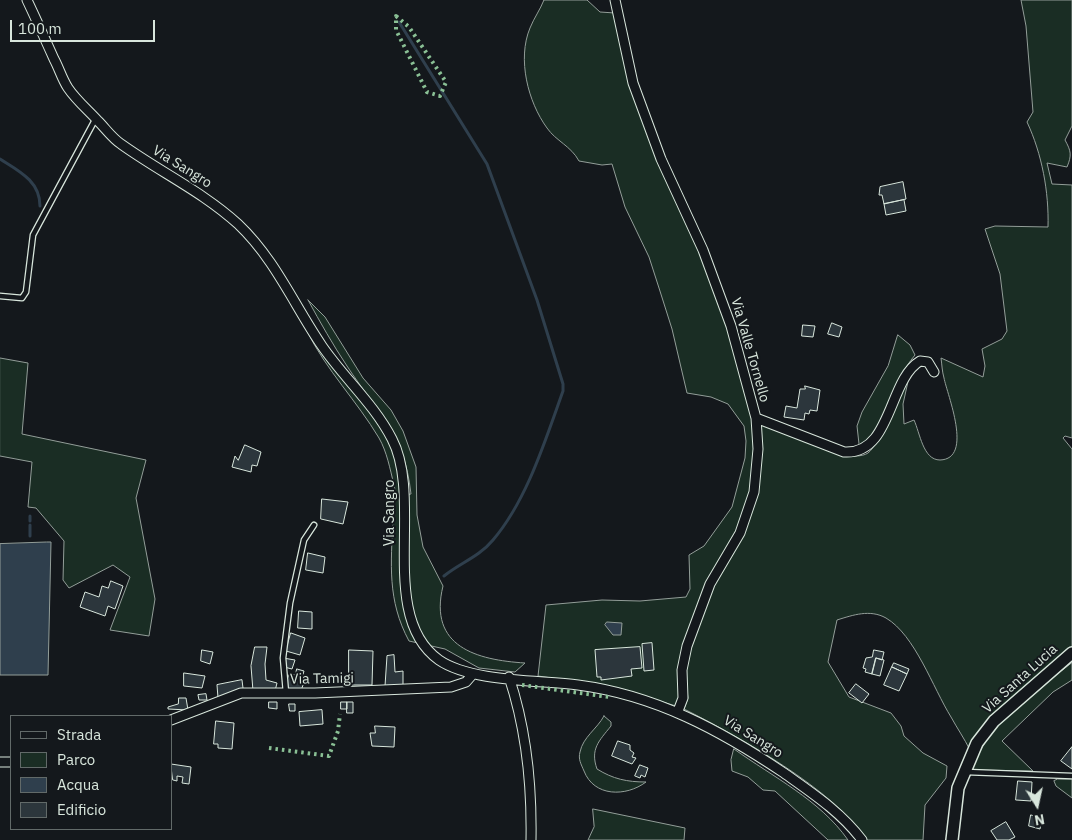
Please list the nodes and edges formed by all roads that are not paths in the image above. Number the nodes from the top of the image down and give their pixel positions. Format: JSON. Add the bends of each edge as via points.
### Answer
{"nodes":[{"id":1,"x":27,"y":0,"type":"edge"},
{"id":2,"x":615,"y":0,"type":"edge"},
{"id":3,"x":96,"y":118,"type":"junction"},
{"id":4,"x":0,"y":296,"type":"edge"},
{"id":5,"x":934,"y":372,"type":"dead end"},
{"id":6,"x":756,"y":418,"type":"junction"},
{"id":7,"x":314,"y":525,"type":"dead end"},
{"id":8,"x":1072,"y":653,"type":"edge"},
{"id":9,"x":473,"y":674,"type":"junction"},
{"id":10,"x":509,"y":677,"type":"junction"},
{"id":11,"x":286,"y":693,"type":"junction"},
{"id":12,"x":678,"y":711,"type":"junction"},
{"id":13,"x":172,"y":720,"type":"edge"},
{"id":14,"x":965,"y":772,"type":"junction"},
{"id":15,"x":1072,"y":776,"type":"edge"},
{"id":16,"x":531,"y":840,"type":"edge"},
{"id":17,"x":862,"y":840,"type":"edge"},
{"id":18,"x":952,"y":840,"type":"edge"}],
"edges":[{"from":1,"to":3,"type":"street","name":"Via Sangro","via":[[68,88]]},
{"from":2,"to":6,"type":"street","name":"Via Valle Tornello","via":[[633,83],[731,326]]},
{"from":3,"to":4,"type":"lane","via":[[33,235],[26,292],[22,298]]},
{"from":3,"to":9,"type":"street","name":"Via Sangro","via":[[118,143],[214,203],[259,244],[325,349],[377,414],[393,441],[403,468],[406,495],[403,573],[413,622],[425,646],[437,658]]},
{"from":5,"to":6,"type":"street","via":[[928,362],[920,361],[912,366],[885,422],[866,447],[855,452],[844,452]]},
{"from":6,"to":12,"type":"street","name":"Via Valle Tornello","via":[[758,449],[754,492],[740,533],[710,584],[686,646],[682,670],[683,698]]},
{"from":7,"to":11,"type":"lane","via":[[304,540],[290,602],[283,658]]},
{"from":8,"to":14,"type":"street","name":"Via Santa Lucia","via":[[994,720],[977,742]]},
{"from":9,"to":10,"type":"street","name":"Via Sangro"},
{"from":9,"to":11,"type":"street","name":"Via Tamigi","via":[[466,682],[451,687]]},
{"from":10,"to":12,"type":"street","name":"Via Sangro","via":[[582,685],[637,697]]},
{"from":10,"to":16,"type":"street","via":[[521,713],[530,769]]},
{"from":11,"to":13,"type":"street","name":"Via Tamigi","via":[[241,694]]},
{"from":12,"to":17,"type":"street","name":"Via Sangro","via":[[716,730],[817,796]]},
{"from":14,"to":15,"type":"lane"},
{"from":14,"to":18,"type":"street","name":"Via Santa Lucia","via":[[958,788]]}]}
